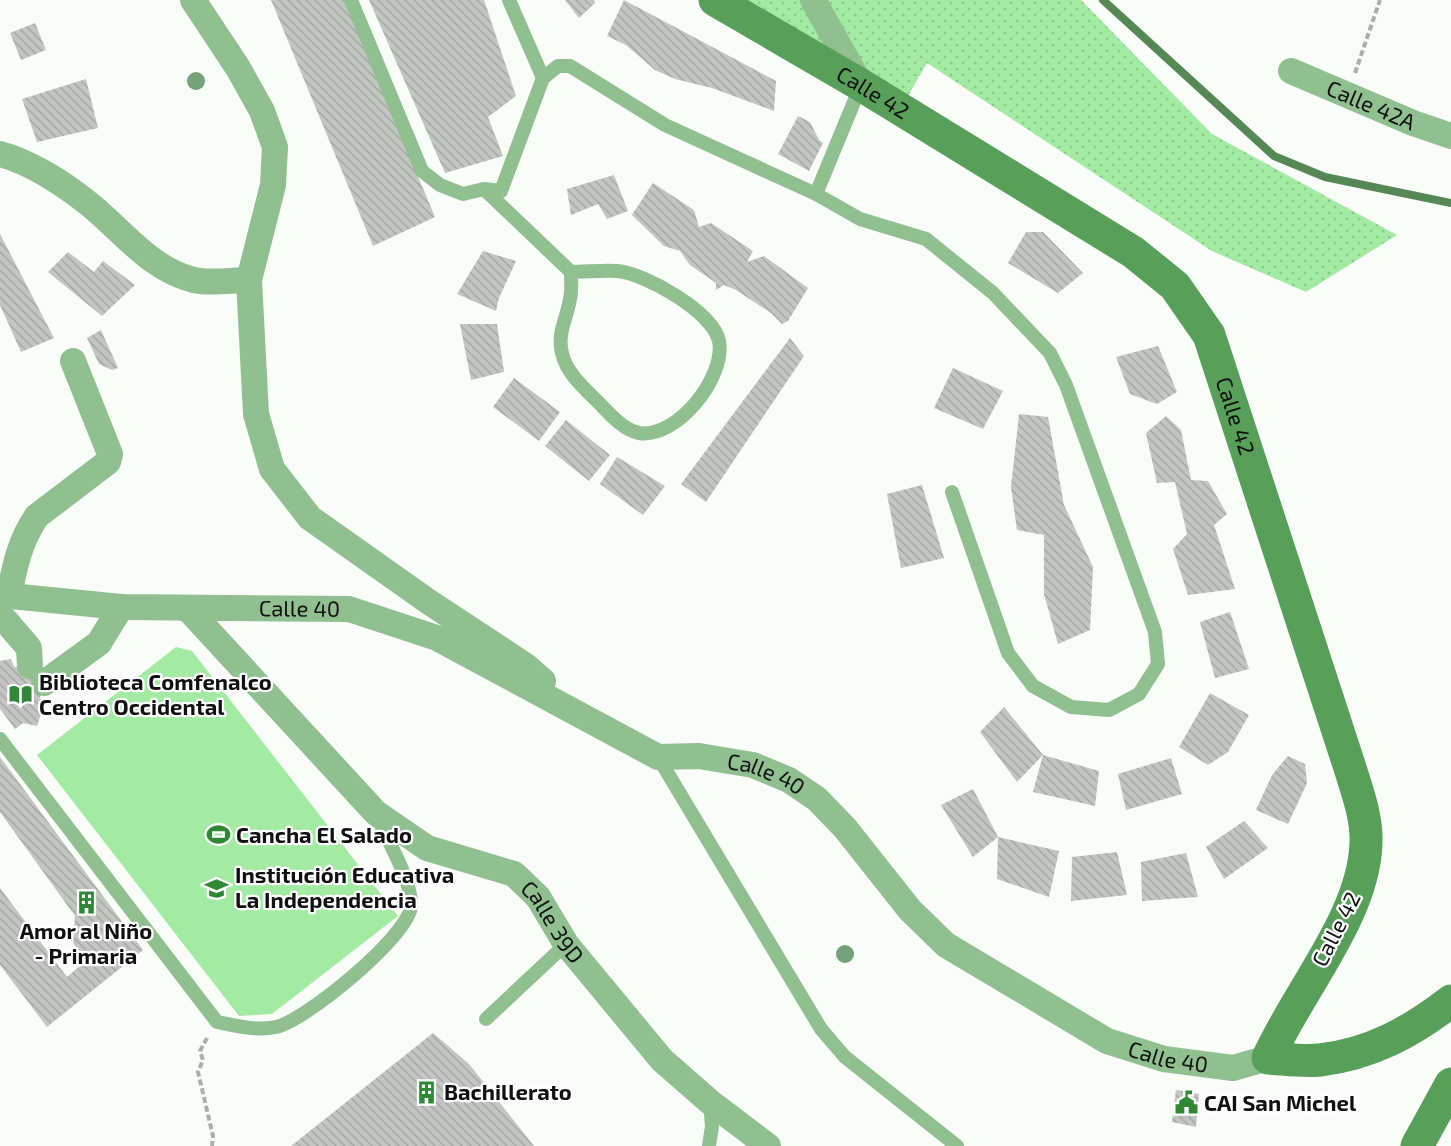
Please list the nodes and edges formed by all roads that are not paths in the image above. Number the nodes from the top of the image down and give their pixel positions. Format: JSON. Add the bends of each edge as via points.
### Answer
{"nodes":[{"id":1,"x":193,"y":0,"type":"edge"},
{"id":2,"x":351,"y":0,"type":"edge"},
{"id":3,"x":510,"y":0,"type":"edge"},
{"id":4,"x":716,"y":0,"type":"edge"},
{"id":5,"x":813,"y":0,"type":"edge"},
{"id":6,"x":1291,"y":71,"type":"dead end"},
{"id":7,"x":543,"y":78,"type":"junction"},
{"id":8,"x":861,"y":85,"type":"junction"},
{"id":9,"x":1451,"y":136,"type":"edge"},
{"id":10,"x":0,"y":154,"type":"edge"},
{"id":11,"x":484,"y":189,"type":"junction"},
{"id":12,"x":816,"y":194,"type":"junction"},
{"id":13,"x":572,"y":272,"type":"junction"},
{"id":14,"x":249,"y":280,"type":"junction"},
{"id":15,"x":73,"y":361,"type":"dead end"},
{"id":16,"x":952,"y":492,"type":"dead end"},
{"id":17,"x":8,"y":607,"type":"edge"},
{"id":18,"x":121,"y":607,"type":"junction"},
{"id":19,"x":188,"y":609,"type":"junction"},
{"id":20,"x":579,"y":712,"type":"junction"},
{"id":21,"x":0,"y":739,"type":"edge"},
{"id":22,"x":658,"y":757,"type":"junction"},
{"id":23,"x":376,"y":813,"type":"junction"},
{"id":24,"x":566,"y":944,"type":"junction"},
{"id":25,"x":1451,"y":1001,"type":"edge"},
{"id":26,"x":486,"y":1018,"type":"dead end"},
{"id":27,"x":1268,"y":1058,"type":"junction"},
{"id":28,"x":1451,"y":1084,"type":"edge"},
{"id":29,"x":710,"y":1102,"type":"junction"},
{"id":30,"x":709,"y":1146,"type":"edge"},
{"id":31,"x":768,"y":1146,"type":"edge"},
{"id":32,"x":957,"y":1146,"type":"edge"},
{"id":33,"x":1418,"y":1146,"type":"edge"}],
"edges":[{"from":1,"to":14,"type":"street","via":[[262,111],[275,147],[273,185]]},
{"from":2,"to":11,"type":"lane","via":[[422,171],[440,185],[463,194]]},
{"from":3,"to":7,"type":"lane"},
{"from":4,"to":8,"type":"street","name":"Calle 42"},
{"from":5,"to":8,"type":"street"},
{"from":6,"to":9,"type":"street","name":"Calle 42A"},
{"from":7,"to":11,"type":"lane","via":[[501,192]]},
{"from":7,"to":12,"type":"lane","via":[[558,66],[570,66],[665,125]]},
{"from":8,"to":12,"type":"lane"},
{"from":8,"to":27,"type":"street","name":"Calle 42","via":[[1133,252],[1175,286],[1209,335],[1351,771],[1367,841],[1363,876],[1349,911]]},
{"from":10,"to":14,"type":"street","via":[[15,157],[83,199],[153,261],[174,273],[196,280]]},
{"from":11,"to":13,"type":"lane"},
{"from":12,"to":16,"type":"lane","via":[[860,219],[926,239],[993,293],[1050,353],[1066,385],[1155,632],[1158,664],[1139,694],[1109,710],[1071,707],[1033,686],[1008,653]]},
{"from":13,"to":13,"type":"lane","via":[[571,298],[561,327],[561,351],[566,365],[618,422],[636,433],[665,430],[715,376],[719,339],[706,318],[676,295],[642,279],[618,271]]},
{"from":14,"to":20,"type":"street","via":[[256,414],[272,469],[289,494],[310,518],[526,666]]},
{"from":15,"to":17,"type":"street","via":[[110,454],[108,462],[37,516],[29,527],[14,564]]},
{"from":17,"to":18,"type":"street","name":"Calle 40"},
{"from":17,"to":18,"type":"street","via":[[37,674],[99,643]]},
{"from":18,"to":19,"type":"street","name":"Calle 40"},
{"from":19,"to":20,"type":"street","name":"Calle 40","via":[[349,609],[437,638]]},
{"from":19,"to":23,"type":"street","name":"Calle 39D"},
{"from":20,"to":22,"type":"street","name":"Calle 40"},
{"from":21,"to":23,"type":"lane","via":[[217,1022],[247,1029],[278,1027],[310,1012],[375,957],[402,925],[411,908],[408,888]]},
{"from":22,"to":27,"type":"street","name":"Calle 40","via":[[699,756],[753,765],[789,780],[816,799],[845,828],[910,910],[946,945],[1107,1041],[1164,1059],[1233,1068]]},
{"from":22,"to":32,"type":"lane","via":[[821,1029],[845,1057]]},
{"from":23,"to":24,"type":"street","name":"Calle 39D","via":[[427,848],[514,874],[538,897]]},
{"from":24,"to":26,"type":"lane"},
{"from":24,"to":29,"type":"street","name":"Calle 39D","via":[[663,1060]]},
{"from":25,"to":27,"type":"street","name":"Calle 40","via":[[1417,1027],[1373,1049],[1319,1060]]},
{"from":28,"to":33,"type":"street"},
{"from":29,"to":30,"type":"lane"},
{"from":29,"to":31,"type":"street","name":"Calle 39D"}]}
